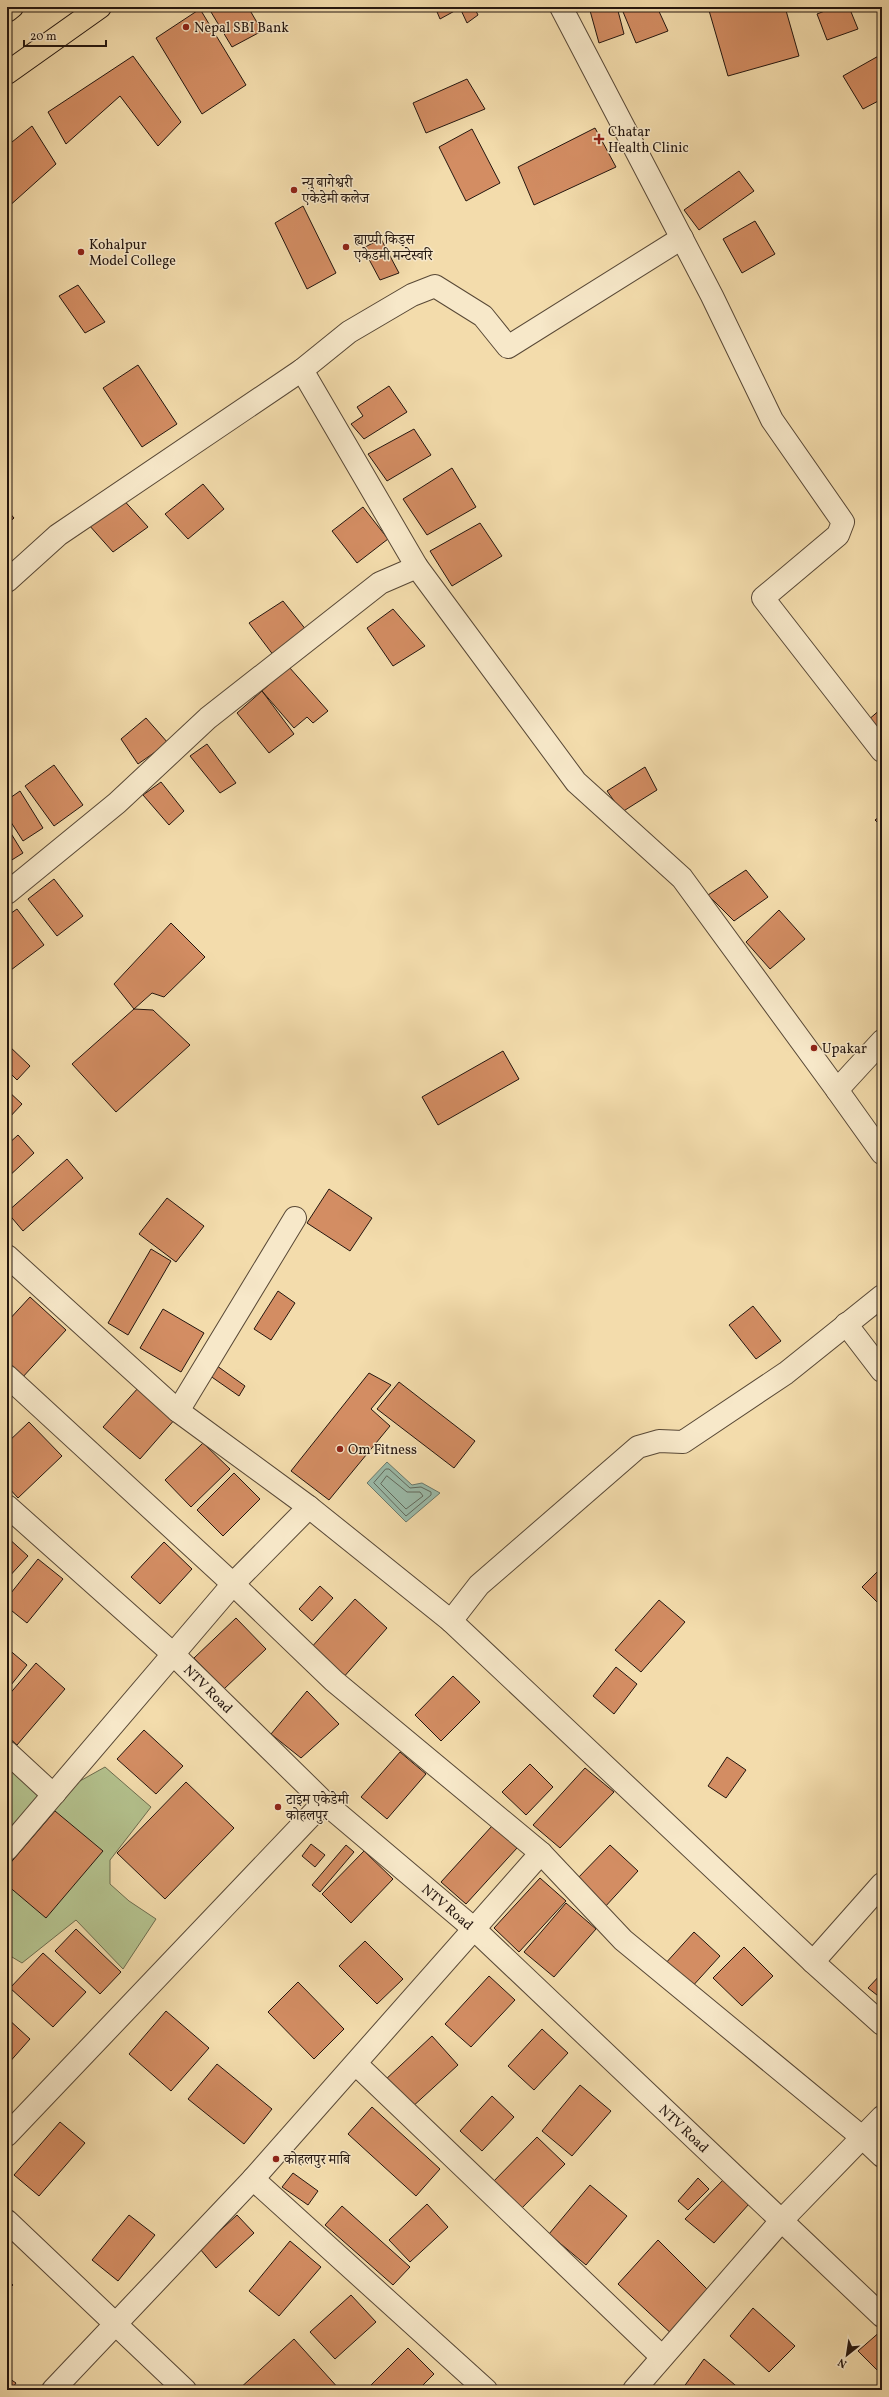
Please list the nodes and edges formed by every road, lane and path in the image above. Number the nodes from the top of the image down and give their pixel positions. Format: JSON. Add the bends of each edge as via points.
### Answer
{"nodes":[{"id":1,"x":12,"y":7,"type":"edge"},
{"id":2,"x":100,"y":7,"type":"edge"},
{"id":3,"x":561,"y":7,"type":"edge"},
{"id":4,"x":7,"y":11,"type":"edge"},
{"id":5,"x":7,"y":73,"type":"edge"},
{"id":6,"x":682,"y":238,"type":"junction"},
{"id":7,"x":302,"y":370,"type":"junction"},
{"id":8,"x":417,"y":567,"type":"junction"},
{"id":9,"x":7,"y":581,"type":"edge"},
{"id":10,"x":882,"y":752,"type":"edge"},
{"id":11,"x":7,"y":893,"type":"edge"},
{"id":12,"x":882,"y":1041,"type":"edge"},
{"id":13,"x":837,"y":1090,"type":"junction"},
{"id":14,"x":882,"y":1153,"type":"edge"},
{"id":15,"x":295,"y":1218,"type":"dead end"},
{"id":16,"x":7,"y":1256,"type":"edge"},
{"id":17,"x":882,"y":1296,"type":"edge"},
{"id":18,"x":846,"y":1324,"type":"junction"},
{"id":19,"x":882,"y":1371,"type":"edge"},
{"id":20,"x":7,"y":1376,"type":"edge"},
{"id":21,"x":178,"y":1411,"type":"junction"},
{"id":22,"x":7,"y":1506,"type":"edge"},
{"id":23,"x":309,"y":1507,"type":"junction"},
{"id":24,"x":233,"y":1584,"type":"junction"},
{"id":25,"x":451,"y":1621,"type":"junction"},
{"id":26,"x":172,"y":1653,"type":"junction"},
{"id":27,"x":7,"y":1752,"type":"edge"},
{"id":28,"x":55,"y":1793,"type":"junction"},
{"id":29,"x":324,"y":1802,"type":"junction"},
{"id":30,"x":7,"y":1849,"type":"edge"},
{"id":31,"x":541,"y":1853,"type":"junction"},
{"id":32,"x":882,"y":1884,"type":"edge"},
{"id":33,"x":473,"y":1928,"type":"junction"},
{"id":34,"x":813,"y":1962,"type":"junction"},
{"id":35,"x":882,"y":2024,"type":"edge"},
{"id":36,"x":356,"y":2064,"type":"junction"},
{"id":37,"x":882,"y":2117,"type":"edge"},
{"id":38,"x":7,"y":2135,"type":"edge"},
{"id":39,"x":862,"y":2138,"type":"junction"},
{"id":40,"x":882,"y":2156,"type":"edge"},
{"id":41,"x":253,"y":2179,"type":"junction"},
{"id":42,"x":7,"y":2221,"type":"edge"},
{"id":43,"x":781,"y":2221,"type":"junction"},
{"id":44,"x":882,"y":2316,"type":"edge"},
{"id":45,"x":115,"y":2324,"type":"junction"},
{"id":46,"x":662,"y":2357,"type":"junction"},
{"id":47,"x":53,"y":2390,"type":"edge"},
{"id":48,"x":185,"y":2390,"type":"edge"},
{"id":49,"x":486,"y":2390,"type":"edge"},
{"id":50,"x":634,"y":2390,"type":"edge"}],
"edges":[{"from":1,"to":4,"type":"highway"},
{"from":2,"to":5,"type":"highway"},
{"from":3,"to":6,"type":"street"},
{"from":6,"to":7,"type":"street","via":[[508,347],[483,316],[435,286],[412,295],[348,332]]},
{"from":6,"to":10,"type":"street","via":[[772,420],[843,522],[838,535],[763,598]]},
{"from":7,"to":8,"type":"street"},
{"from":7,"to":9,"type":"street","via":[[58,534]]},
{"from":8,"to":11,"type":"street","via":[[380,583],[208,718],[117,803]]},
{"from":8,"to":13,"type":"street","via":[[576,782],[682,878]]},
{"from":12,"to":13,"type":"street"},
{"from":13,"to":14,"type":"street"},
{"from":15,"to":21,"type":"street"},
{"from":16,"to":21,"type":"street"},
{"from":17,"to":18,"type":"street"},
{"from":18,"to":19,"type":"street"},
{"from":18,"to":25,"type":"street","via":[[786,1373],[683,1442],[659,1441],[638,1447],[479,1585]]},
{"from":20,"to":24,"type":"street"},
{"from":21,"to":23,"type":"street"},
{"from":22,"to":26,"type":"street","name":"NTV Road"},
{"from":23,"to":24,"type":"street"},
{"from":23,"to":25,"type":"street"},
{"from":24,"to":26,"type":"street"},
{"from":24,"to":31,"type":"street","via":[[375,1717]]},
{"from":25,"to":34,"type":"street"},
{"from":26,"to":28,"type":"street"},
{"from":26,"to":29,"type":"street","name":"NTV Road"},
{"from":27,"to":28,"type":"street"},
{"from":28,"to":30,"type":"street"},
{"from":29,"to":33,"type":"street","name":"NTV Road"},
{"from":29,"to":38,"type":"street"},
{"from":31,"to":33,"type":"street"},
{"from":31,"to":39,"type":"street","via":[[623,1940]]},
{"from":32,"to":34,"type":"street"},
{"from":33,"to":36,"type":"street"},
{"from":33,"to":43,"type":"street","name":"NTV Road"},
{"from":34,"to":35,"type":"street"},
{"from":36,"to":41,"type":"street"},
{"from":36,"to":46,"type":"street"},
{"from":37,"to":39,"type":"street"},
{"from":39,"to":40,"type":"street"},
{"from":39,"to":43,"type":"street"},
{"from":41,"to":45,"type":"street"},
{"from":41,"to":49,"type":"street"},
{"from":42,"to":45,"type":"street"},
{"from":43,"to":44,"type":"street","name":"NTV Road"},
{"from":43,"to":46,"type":"street"},
{"from":45,"to":47,"type":"street"},
{"from":45,"to":48,"type":"street"},
{"from":46,"to":50,"type":"street"}]}
